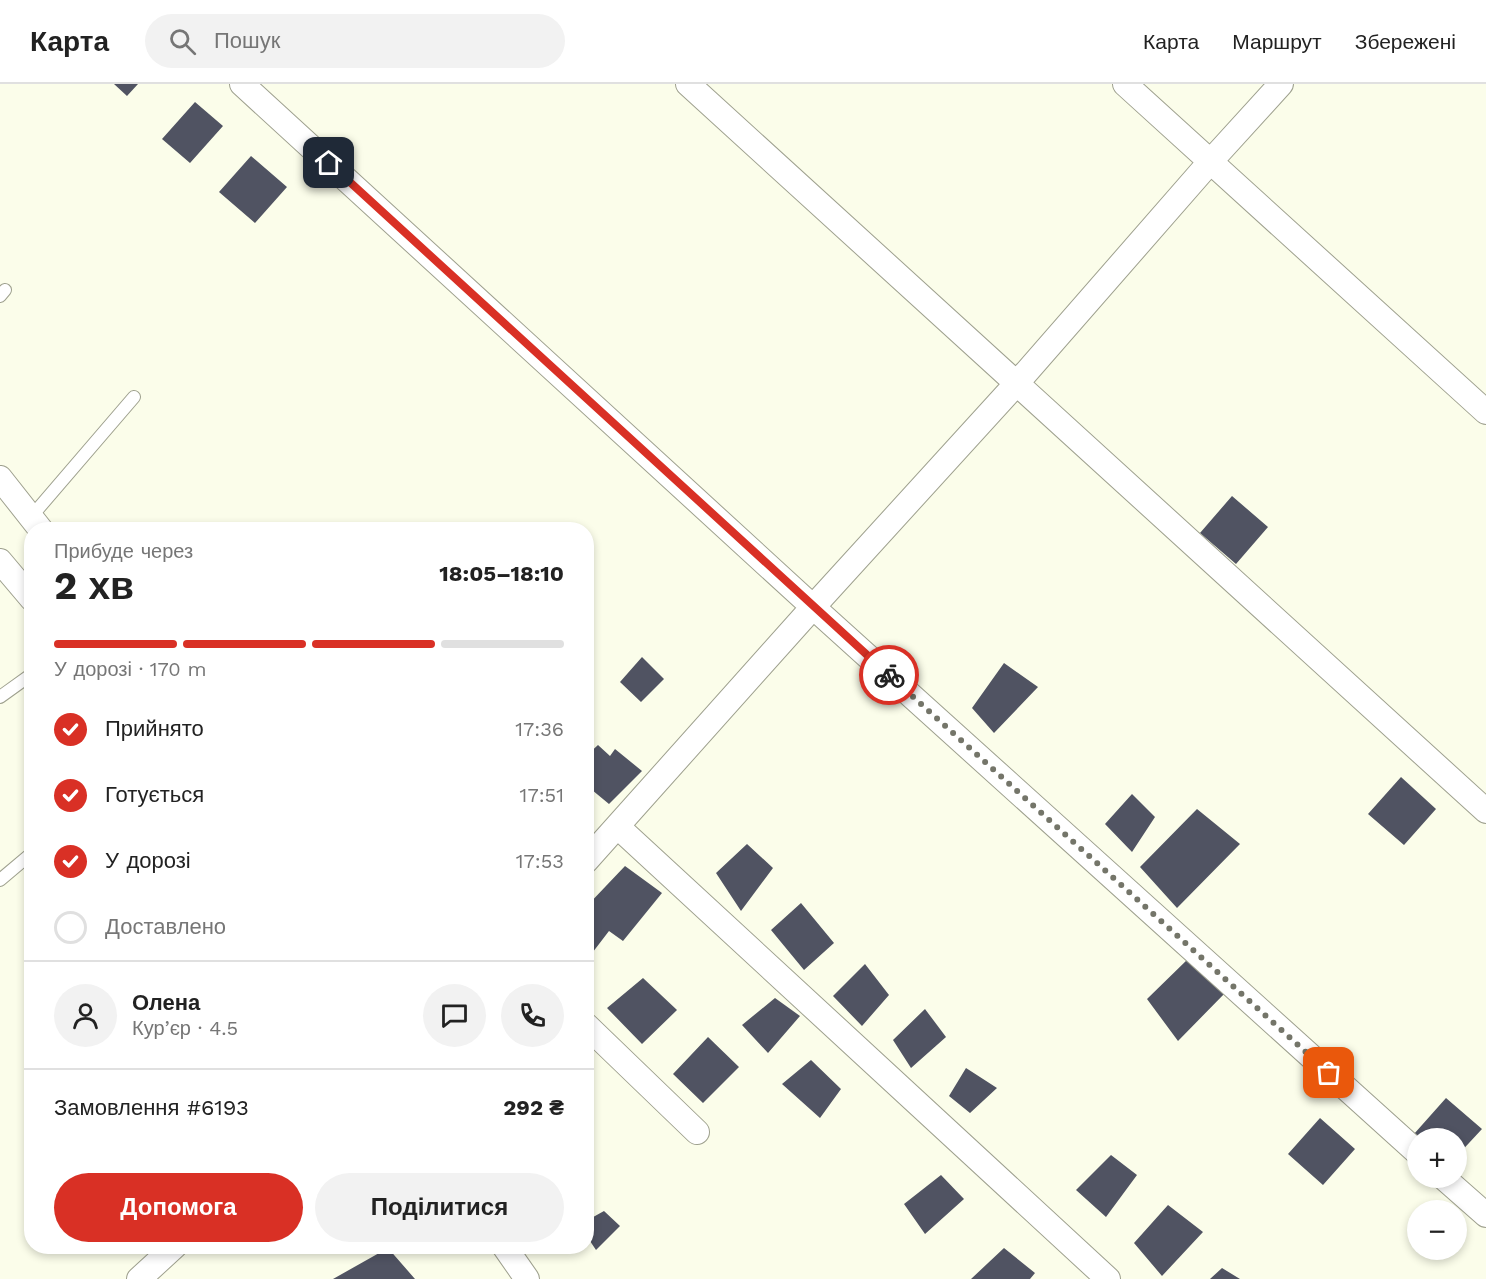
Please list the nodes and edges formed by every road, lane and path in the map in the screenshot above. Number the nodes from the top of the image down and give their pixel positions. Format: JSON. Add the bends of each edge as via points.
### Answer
{"nodes":[{"id":1,"x":243,"y":84,"type":"edge"},
{"id":2,"x":688,"y":84,"type":"edge"},
{"id":3,"x":1125,"y":84,"type":"edge"},
{"id":4,"x":1281,"y":84,"type":"edge"},
{"id":5,"x":1210,"y":162,"type":"junction"},
{"id":6,"x":1017,"y":383,"type":"junction"},
{"id":7,"x":134,"y":397,"type":"dead end"},
{"id":8,"x":1486,"y":412,"type":"edge"},
{"id":9,"x":0,"y":478,"type":"edge"},
{"id":10,"x":35,"y":522,"type":"edge"},
{"id":11,"x":37,"y":522,"type":"edge"},
{"id":12,"x":0,"y":561,"type":"edge"},
{"id":13,"x":24,"y":590,"type":"edge"},
{"id":14,"x":813,"y":608,"type":"junction"},
{"id":15,"x":24,"y":680,"type":"edge"},
{"id":16,"x":0,"y":697,"type":"edge"},
{"id":17,"x":1486,"y":811,"type":"edge"},
{"id":18,"x":618,"y":827,"type":"junction"},
{"id":19,"x":594,"y":852,"type":"edge"},
{"id":20,"x":24,"y":860,"type":"edge"},
{"id":21,"x":0,"y":880,"type":"edge"},
{"id":22,"x":594,"y":1033,"type":"edge"},
{"id":23,"x":698,"y":1132,"type":"dead end"},
{"id":24,"x":1407,"y":1143,"type":"edge"},
{"id":25,"x":1455,"y":1188,"type":"edge"},
{"id":26,"x":1486,"y":1215,"type":"edge"},
{"id":27,"x":167,"y":1254,"type":"edge"},
{"id":28,"x":510,"y":1254,"type":"edge"},
{"id":29,"x":140,"y":1279,"type":"edge"},
{"id":30,"x":527,"y":1279,"type":"edge"},
{"id":31,"x":1108,"y":1279,"type":"edge"}],
"edges":[{"from":1,"to":14,"type":"street"},
{"from":2,"to":6,"type":"street"},
{"from":3,"to":5,"type":"street"},
{"from":4,"to":5,"type":"street"},
{"from":5,"to":6,"type":"street"},
{"from":5,"to":8,"type":"street"},
{"from":6,"to":14,"type":"street"},
{"from":6,"to":17,"type":"street"},
{"from":7,"to":11,"type":"lane"},
{"from":9,"to":10,"type":"street"},
{"from":12,"to":13,"type":"street"},
{"from":14,"to":18,"type":"street"},
{"from":14,"to":24,"type":"street"},
{"from":15,"to":16,"type":"lane"},
{"from":18,"to":19,"type":"street"},
{"from":18,"to":31,"type":"street"},
{"from":20,"to":21,"type":"lane"},
{"from":22,"to":23,"type":"street"},
{"from":25,"to":26,"type":"street"},
{"from":27,"to":29,"type":"street"},
{"from":28,"to":30,"type":"street"}]}
